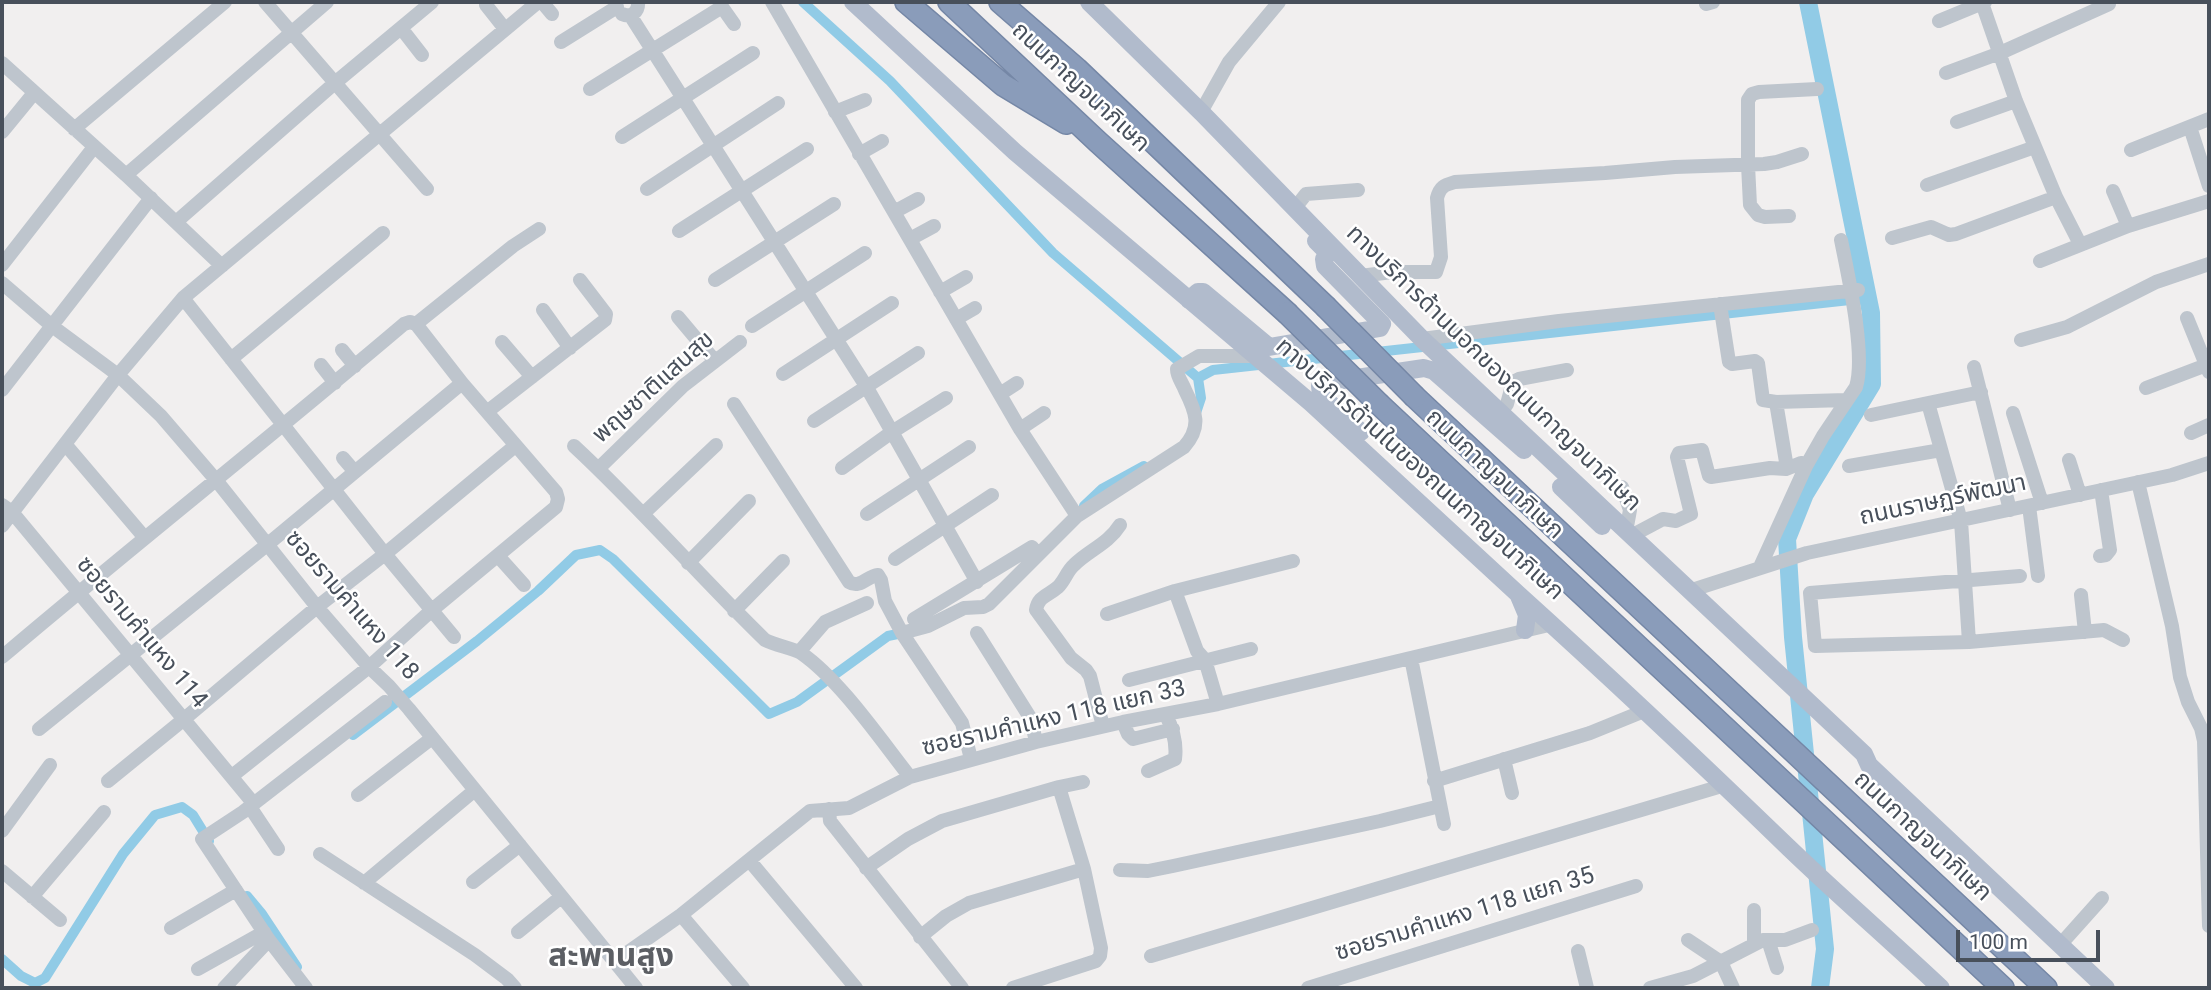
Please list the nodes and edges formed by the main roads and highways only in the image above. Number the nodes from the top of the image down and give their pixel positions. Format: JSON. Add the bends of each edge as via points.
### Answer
{"nodes":[{"id":1,"x":853,"y":2,"type":"edge"},
{"id":2,"x":906,"y":2,"type":"edge"},
{"id":3,"x":949,"y":2,"type":"edge"},
{"id":4,"x":1000,"y":2,"type":"edge"},
{"id":5,"x":1014,"y":2,"type":"edge"},
{"id":6,"x":1077,"y":2,"type":"edge"},
{"id":7,"x":1089,"y":2,"type":"edge"},
{"id":8,"x":1077,"y":69,"type":"junction"},
{"id":9,"x":1098,"y":142,"type":"junction"},
{"id":10,"x":1328,"y":253,"type":"junction"},
{"id":11,"x":1189,"y":300,"type":"junction"},
{"id":12,"x":1419,"y":341,"type":"junction"},
{"id":13,"x":1443,"y":364,"type":"junction"},
{"id":14,"x":1521,"y":447,"type":"junction"},
{"id":15,"x":1518,"y":594,"type":"junction"},
{"id":16,"x":1553,"y":624,"type":"junction"},
{"id":17,"x":1525,"y":629,"type":"road end"},
{"id":18,"x":1759,"y":663,"type":"junction"},
{"id":19,"x":1941,"y":988,"type":"edge"},
{"id":20,"x":2003,"y":988,"type":"edge"},
{"id":21,"x":2046,"y":988,"type":"edge"},
{"id":22,"x":2106,"y":988,"type":"edge"}],
"edges":[{"from":1,"to":11,"type":"main road","name":"ทางบริการด้านในของถนนกาญจนาภิเษก","via":[[1014,152]]},
{"from":2,"to":9,"type":"highway","via":[[1003,85]]},
{"from":3,"to":9,"type":"highway","name":"ถนนกาญจนาภิเษก"},
{"from":4,"to":8,"type":"highway","name":"ถนนกาญจนาภิเษก"},
{"from":5,"to":8,"type":"highway"},
{"from":6,"to":10,"type":"main road"},
{"from":7,"to":12,"type":"main road","name":"ทางบริการด้านนอกของถนนกาญจนาภิเษก","via":[[1295,208]]},
{"from":8,"to":21,"type":"highway","name":"ถนนกาญจนาภิเษก","bridge":true,"via":[[1415,397]]},
{"from":9,"to":20,"type":"highway","name":"ถนนกาญจนาภิเษก","bridge":true,"via":[[1287,313]]},
{"from":10,"to":11,"type":"main road","via":[[1325,266],[1382,324],[1380,328],[1269,347],[1203,292]]},
{"from":10,"to":12,"type":"main road"},
{"from":11,"to":15,"type":"main road","name":"ทางบริการด้านในของถนนกาญจนาภิเษก","via":[[1311,403]]},
{"from":12,"to":13,"type":"main road","name":"ทางบริการด้านนอกของถนนกาญจนาภิเษก"},
{"from":13,"to":14,"type":"main road"},
{"from":13,"to":18,"type":"main road","name":"ทางบริการด้านนอกของถนนกาญจนาภิเษก","via":[[1689,591]]},
{"from":14,"to":16,"type":"main road","via":[[1429,369],[1320,386],[1321,395],[1535,596]]},
{"from":14,"to":18,"type":"main road"},
{"from":15,"to":16,"type":"main road","name":"ทางบริการด้านในของถนนกาญจนาภิเษก"},
{"from":15,"to":17,"type":"main road","via":[[1527,615]]},
{"from":16,"to":19,"type":"main road","name":"ทางบริการด้านในของถนนกาญจนาภิเษก"},
{"from":18,"to":22,"type":"main road","name":"ทางบริการด้านนอกของถนนกาญจนาภิเษก","via":[[1858,761],[1869,765]]}]}
